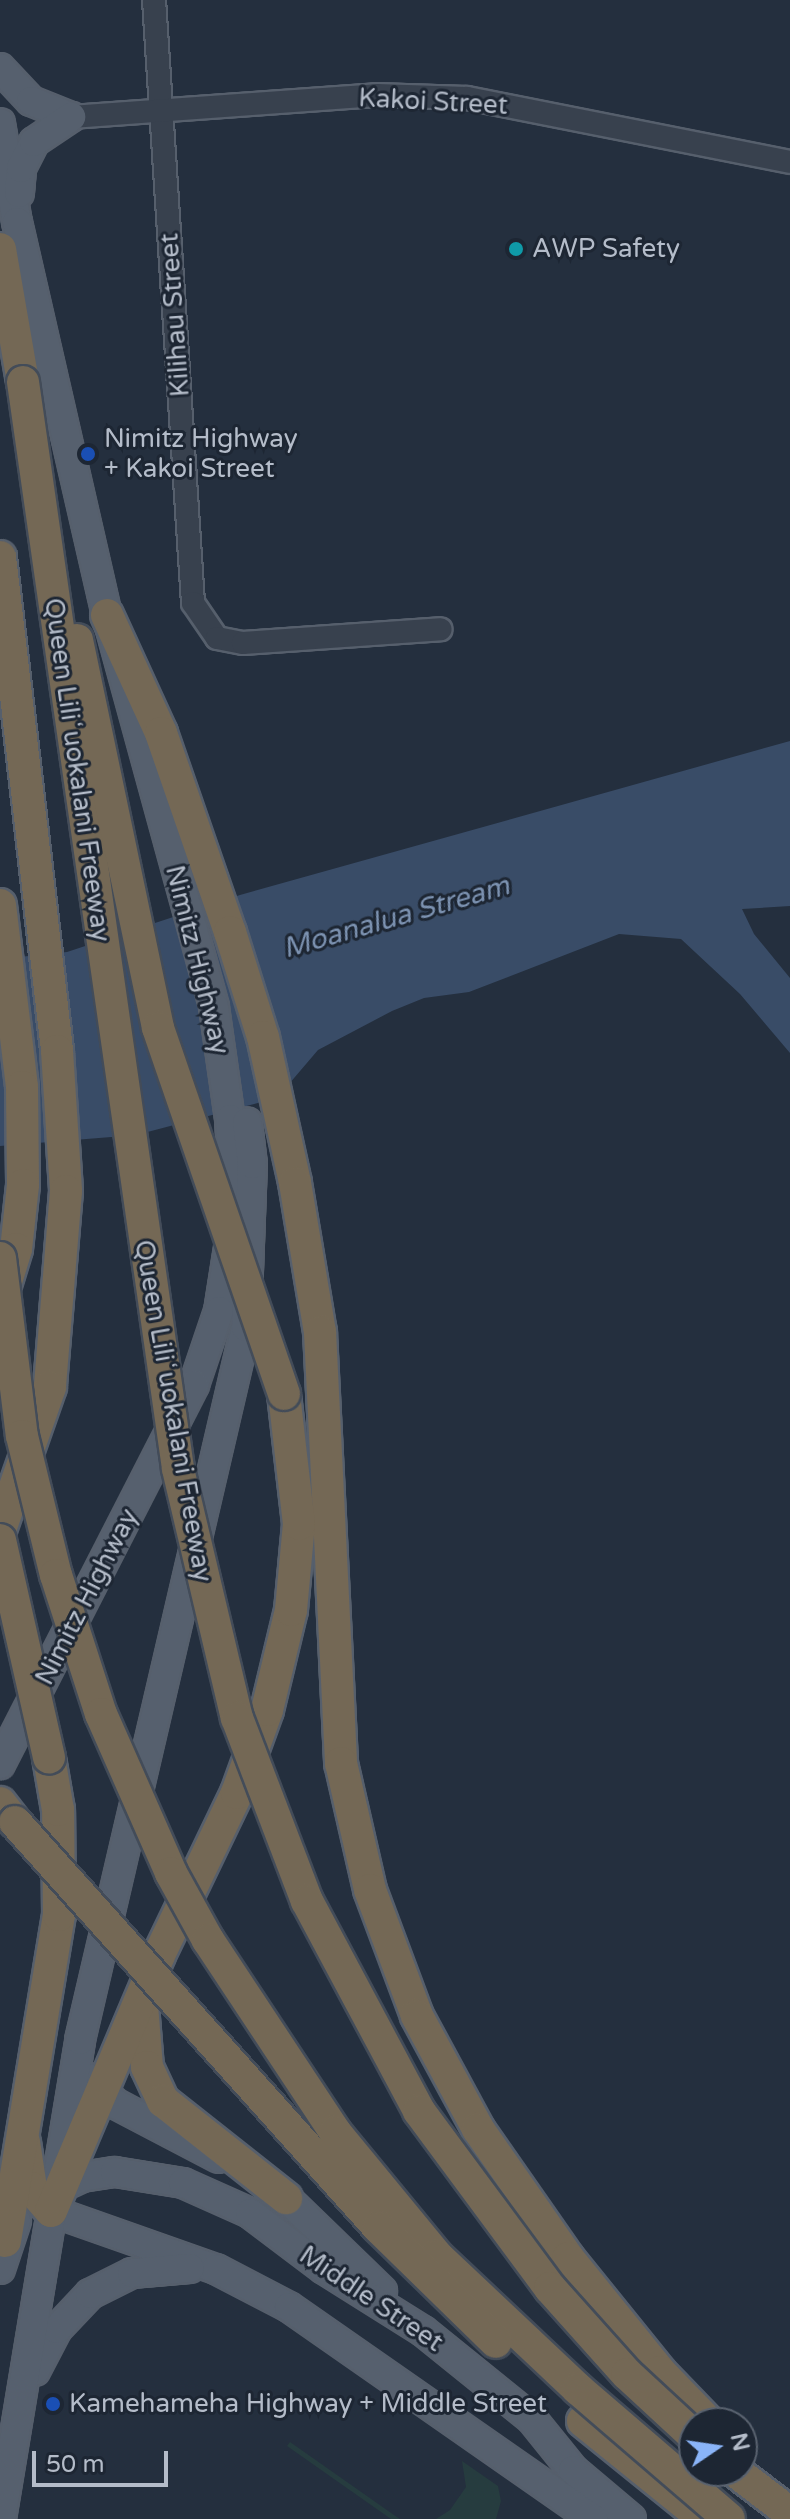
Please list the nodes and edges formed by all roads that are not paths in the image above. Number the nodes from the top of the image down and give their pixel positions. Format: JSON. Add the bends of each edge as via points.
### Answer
{"nodes":[{"id":1,"x":154,"y":0,"type":"edge"},
{"id":2,"x":0,"y":68,"type":"edge"},
{"id":3,"x":160,"y":110,"type":"junction"},
{"id":4,"x":71,"y":117,"type":"junction"},
{"id":5,"x":0,"y":123,"type":"edge"},
{"id":6,"x":790,"y":162,"type":"edge"},
{"id":7,"x":9,"y":235,"type":"edge"},
{"id":8,"x":23,"y":382,"type":"junction"},
{"id":9,"x":0,"y":557,"type":"edge"},
{"id":10,"x":107,"y":615,"type":"junction"},
{"id":11,"x":441,"y":629,"type":"dead end"},
{"id":12,"x":0,"y":905,"type":"edge"},
{"id":13,"x":214,"y":1007,"type":"junction"},
{"id":14,"x":0,"y":1258,"type":"edge"},
{"id":15,"x":0,"y":1303,"type":"edge"},
{"id":16,"x":0,"y":1530,"type":"edge"},
{"id":17,"x":0,"y":1540,"type":"edge"},
{"id":18,"x":0,"y":1764,"type":"edge"},
{"id":19,"x":0,"y":1803,"type":"edge"},
{"id":20,"x":142,"y":2004,"type":"junction"},
{"id":21,"x":80,"y":2040,"type":"junction"},
{"id":22,"x":100,"y":2093,"type":"junction"},
{"id":23,"x":24,"y":2142,"type":"junction"},
{"id":24,"x":52,"y":2196,"type":"junction"},
{"id":25,"x":286,"y":2198,"type":"junction"},
{"id":26,"x":3,"y":2255,"type":"edge"},
{"id":27,"x":216,"y":2269,"type":"junction"},
{"id":28,"x":423,"y":2331,"type":"junction"},
{"id":29,"x":695,"y":2407,"type":"edge"},
{"id":30,"x":20,"y":2413,"type":"junction"},
{"id":31,"x":678,"y":2421,"type":"edge"},
{"id":32,"x":758,"y":2473,"type":"edge"},
{"id":33,"x":756,"y":2487,"type":"edge"},
{"id":34,"x":790,"y":2506,"type":"edge"},
{"id":35,"x":790,"y":2513,"type":"edge"},
{"id":36,"x":1,"y":2519,"type":"edge"},
{"id":37,"x":593,"y":2519,"type":"edge"},
{"id":38,"x":631,"y":2519,"type":"edge"},
{"id":39,"x":704,"y":2519,"type":"edge"},
{"id":40,"x":729,"y":2519,"type":"edge"}],
"edges":[{"from":1,"to":3,"type":"street","name":"Kilihau Street"},
{"from":2,"to":4,"type":"main road","via":[[31,101]]},
{"from":3,"to":4,"type":"street","name":"Kakoi Street"},
{"from":3,"to":6,"type":"street","name":"Kakoi Street","via":[[376,95],[467,98]]},
{"from":3,"to":11,"type":"street","name":"Kilihau Street","via":[[193,603],[217,638],[243,643]]},
{"from":4,"to":7,"type":"main road","via":[[34,142],[21,168]]},
{"from":5,"to":7,"type":"main road","name":"Nimitz Highway"},
{"from":7,"to":8,"type":"highway","name":"Queen Liliʻuokalani Freeway"},
{"from":7,"to":10,"type":"main road","name":"Nimitz Highway"},
{"from":8,"to":20,"type":"highway","bridge":true,"via":[[158,1028],[284,1394],[299,1524],[280,1663],[237,1793],[159,1955]]},
{"from":8,"to":31,"type":"highway","name":"Queen Liliʻuokalani Freeway","bridge":true,"via":[[178,1469],[237,1718],[313,1914],[419,2111],[550,2288],[627,2374]]},
{"from":9,"to":16,"type":"highway","via":[[57,1051],[66,1191],[50,1387]]},
{"from":10,"to":13,"type":"main road","name":"Nimitz Highway"},
{"from":10,"to":29,"type":"highway","via":[[161,733],[263,1037],[320,1332],[341,1763],[352,1823],[386,1939],[417,2016],[478,2129],[520,2193],[608,2309]]},
{"from":12,"to":15,"type":"highway","bridge":true,"via":[[22,1087],[23,1185],[16,1249]]},
{"from":13,"to":18,"type":"main road","name":"Nimitz Highway","bridge":true,"via":[[230,1119],[235,1209],[219,1311],[194,1385]]},
{"from":13,"to":21,"type":"main road","bridge":true,"via":[[246,1114],[252,1164],[246,1327]]},
{"from":14,"to":40,"type":"highway","bridge":true,"via":[[22,1436],[56,1575],[101,1714],[171,1873],[208,1940],[335,2132],[437,2256],[567,2379]]},
{"from":17,"to":23,"type":"highway","bridge":true,"via":[[58,1810],[59,1915]]},
{"from":19,"to":39,"type":"highway","bridge":true,"via":[[369,2217],[456,2307],[583,2421]]},
{"from":20,"to":22,"type":"highway"},
{"from":20,"to":25,"type":"highway","via":[[147,2067],[163,2101]]},
{"from":21,"to":22,"type":"main road","via":[[83,2064]]},
{"from":21,"to":24,"type":"main road"},
{"from":22,"to":24,"type":"highway"},
{"from":22,"to":25,"type":"main road"},
{"from":23,"to":24,"type":"highway","via":[[26,2170]]},
{"from":23,"to":26,"type":"highway"},
{"from":24,"to":26,"type":"main road"},
{"from":24,"to":27,"type":"main road","name":"Middle Street"},
{"from":24,"to":28,"type":"main road","name":"Middle Street","via":[[115,2172],[209,2192],[250,2213],[324,2269]]},
{"from":24,"to":30,"type":"main road"},
{"from":25,"to":28,"type":"main road"},
{"from":27,"to":30,"type":"main road","via":[[156,2268],[132,2273],[90,2294],[70,2312],[41,2355]]},
{"from":27,"to":37,"type":"main road","name":"Middle Street","via":[[360,2354]]},
{"from":28,"to":38,"type":"main road","name":"Middle Street","via":[[531,2418],[573,2470]]},
{"from":30,"to":36,"type":"main road"},
{"from":32,"to":34,"type":"highway"},
{"from":33,"to":35,"type":"highway"}]}
